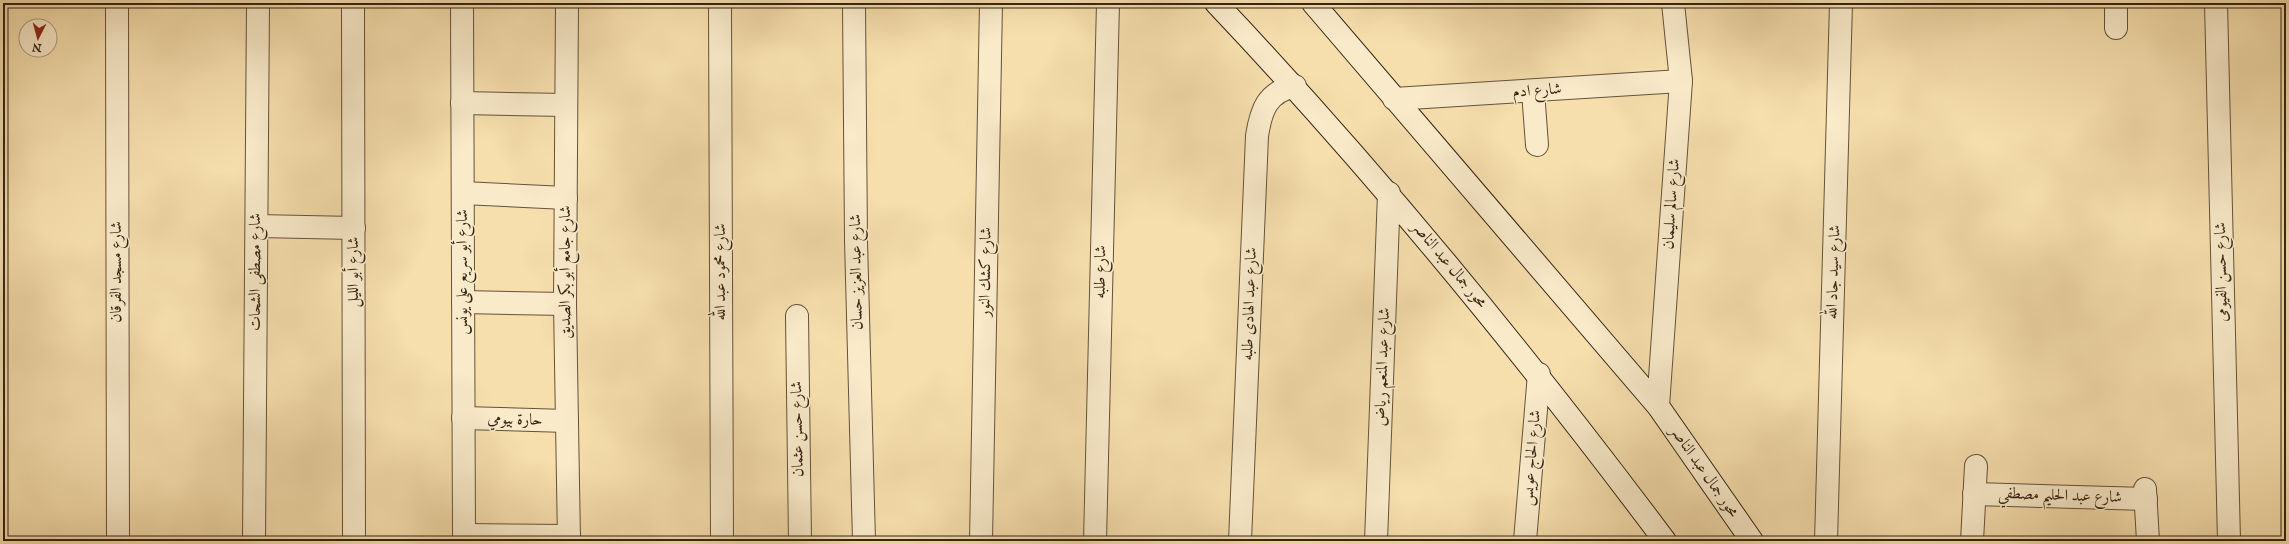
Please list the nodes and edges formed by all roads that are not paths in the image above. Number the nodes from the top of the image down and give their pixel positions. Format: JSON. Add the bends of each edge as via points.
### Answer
{"nodes":[{"id":1,"x":117,"y":3,"type":"edge"},
{"id":2,"x":258,"y":3,"type":"edge"},
{"id":3,"x":353,"y":3,"type":"edge"},
{"id":4,"x":462,"y":3,"type":"edge"},
{"id":5,"x":567,"y":3,"type":"edge"},
{"id":6,"x":720,"y":3,"type":"edge"},
{"id":7,"x":854,"y":3,"type":"edge"},
{"id":8,"x":991,"y":3,"type":"edge"},
{"id":9,"x":1108,"y":3,"type":"edge"},
{"id":10,"x":1216,"y":3,"type":"edge"},
{"id":11,"x":1313,"y":3,"type":"edge"},
{"id":12,"x":1673,"y":3,"type":"edge"},
{"id":13,"x":1841,"y":3,"type":"edge"},
{"id":14,"x":2116,"y":3,"type":"edge"},
{"id":15,"x":2216,"y":3,"type":"edge"},
{"id":16,"x":2116,"y":28,"type":"dead end"},
{"id":17,"x":1681,"y":81,"type":"junction"},
{"id":18,"x":1295,"y":86,"type":"junction"},
{"id":19,"x":1533,"y":91,"type":"junction"},
{"id":20,"x":1394,"y":99,"type":"junction"},
{"id":21,"x":462,"y":103,"type":"junction"},
{"id":22,"x":566,"y":105,"type":"junction"},
{"id":23,"x":1537,"y":145,"type":"dead end"},
{"id":24,"x":463,"y":193,"type":"junction"},
{"id":25,"x":1389,"y":193,"type":"junction"},
{"id":26,"x":566,"y":198,"type":"junction"},
{"id":27,"x":257,"y":226,"type":"junction"},
{"id":28,"x":354,"y":228,"type":"junction"},
{"id":29,"x":463,"y":302,"type":"junction"},
{"id":30,"x":565,"y":304,"type":"junction"},
{"id":31,"x":797,"y":316,"type":"dead end"},
{"id":32,"x":1539,"y":374,"type":"junction"},
{"id":33,"x":1658,"y":406,"type":"junction"},
{"id":34,"x":463,"y":418,"type":"junction"},
{"id":35,"x":567,"y":421,"type":"junction"},
{"id":36,"x":1976,"y":466,"type":"dead end"},
{"id":37,"x":1974,"y":494,"type":"junction"},
{"id":38,"x":464,"y":538,"type":"edge"},
{"id":39,"x":569,"y":538,"type":"edge"},
{"id":40,"x":118,"y":541,"type":"edge"},
{"id":41,"x":254,"y":541,"type":"edge"},
{"id":42,"x":354,"y":541,"type":"edge"},
{"id":43,"x":722,"y":541,"type":"edge"},
{"id":44,"x":800,"y":541,"type":"edge"},
{"id":45,"x":864,"y":541,"type":"edge"},
{"id":46,"x":981,"y":541,"type":"edge"},
{"id":47,"x":1095,"y":541,"type":"edge"},
{"id":48,"x":1240,"y":541,"type":"edge"},
{"id":49,"x":1376,"y":541,"type":"edge"},
{"id":50,"x":1525,"y":541,"type":"edge"},
{"id":51,"x":1665,"y":541,"type":"edge"},
{"id":52,"x":1752,"y":541,"type":"edge"},
{"id":53,"x":1826,"y":541,"type":"edge"},
{"id":54,"x":1972,"y":541,"type":"edge"},
{"id":55,"x":2148,"y":541,"type":"edge"},
{"id":56,"x":2228,"y":541,"type":"edge"}],
"edges":[{"from":1,"to":40,"type":"street","name":"شارع مسجد الفرقان"},
{"from":2,"to":27,"type":"street","name":"شارع مصطفى الشحات"},
{"from":3,"to":28,"type":"street","name":"شارع أبو الليل"},
{"from":4,"to":21,"type":"street","name":"شارع أبو سريع على يونس"},
{"from":5,"to":22,"type":"street","name":"شارع جامع أبو بكر الصديق"},
{"from":6,"to":43,"type":"street","name":"شارع محمود عبد الله"},
{"from":7,"to":45,"type":"street","name":"شارع عبد العزيز حسان"},
{"from":8,"to":46,"type":"street","name":"شارع كشك النور"},
{"from":9,"to":47,"type":"street","name":"شارع طلبه"},
{"from":10,"to":18,"type":"street","name":"محور جمال عبد الناصر"},
{"from":11,"to":20,"type":"street","name":"محور جمال عبد الناصر"},
{"from":12,"to":17,"type":"street","name":"شارع سالم سليمان"},
{"from":13,"to":53,"type":"street","name":"شارع سيد جاد الله"},
{"from":14,"to":16,"type":"street"},
{"from":15,"to":56,"type":"street","name":"شارع حسن الفيومى"},
{"from":17,"to":19,"type":"street","name":"شارع ادم"},
{"from":17,"to":33,"type":"street","name":"شارع سالم سليمان"},
{"from":18,"to":25,"type":"street","name":"محور جمال عبد الناصر"},
{"from":18,"to":48,"type":"street","name":"شارع عبد الهادى طلبه","via":[[1281,89],[1268,102],[1260,118],[1257,136]]},
{"from":19,"to":20,"type":"street","name":"شارع ادم"},
{"from":19,"to":23,"type":"street"},
{"from":20,"to":33,"type":"street","name":"محور جمال عبد الناصر"},
{"from":21,"to":22,"type":"street"},
{"from":21,"to":24,"type":"street","name":"شارع أبو سريع على يونس"},
{"from":22,"to":26,"type":"street","name":"شارع جامع أبو بكر الصديق"},
{"from":24,"to":26,"type":"street"},
{"from":24,"to":29,"type":"street","name":"شارع أبو سريع على يونس"},
{"from":25,"to":32,"type":"street","name":"محور جمال عبد الناصر"},
{"from":25,"to":49,"type":"street","name":"شارع عبد المنعم رياض"},
{"from":26,"to":30,"type":"street","name":"شارع جامع أبو بكر الصديق"},
{"from":27,"to":28,"type":"street"},
{"from":27,"to":41,"type":"street","name":"شارع مصطفى الشحات"},
{"from":28,"to":42,"type":"street","name":"شارع أبو الليل"},
{"from":29,"to":30,"type":"street"},
{"from":29,"to":34,"type":"street","name":"شارع أبو سريع على يونس"},
{"from":30,"to":35,"type":"street","name":"شارع جامع أبو بكر الصديق"},
{"from":31,"to":44,"type":"street","name":"شارع حسن عثمان"},
{"from":32,"to":50,"type":"street","name":"شارع الحاج عويس"},
{"from":32,"to":51,"type":"street","name":"محور جمال عبد الناصر"},
{"from":33,"to":52,"type":"street","name":"محور جمال عبد الناصر"},
{"from":34,"to":35,"type":"street","name":"حارة بيومي"},
{"from":34,"to":38,"type":"street","name":"شارع أبو سريع على يونس"},
{"from":35,"to":39,"type":"street","name":"شارع جامع أبو بكر الصديق"},
{"from":36,"to":37,"type":"street"},
{"from":37,"to":54,"type":"street"},
{"from":37,"to":55,"type":"street","name":"شارع عبد الحليم مصطفي","via":[[2145,494]]},
{"from":38,"to":39,"type":"street"}]}
